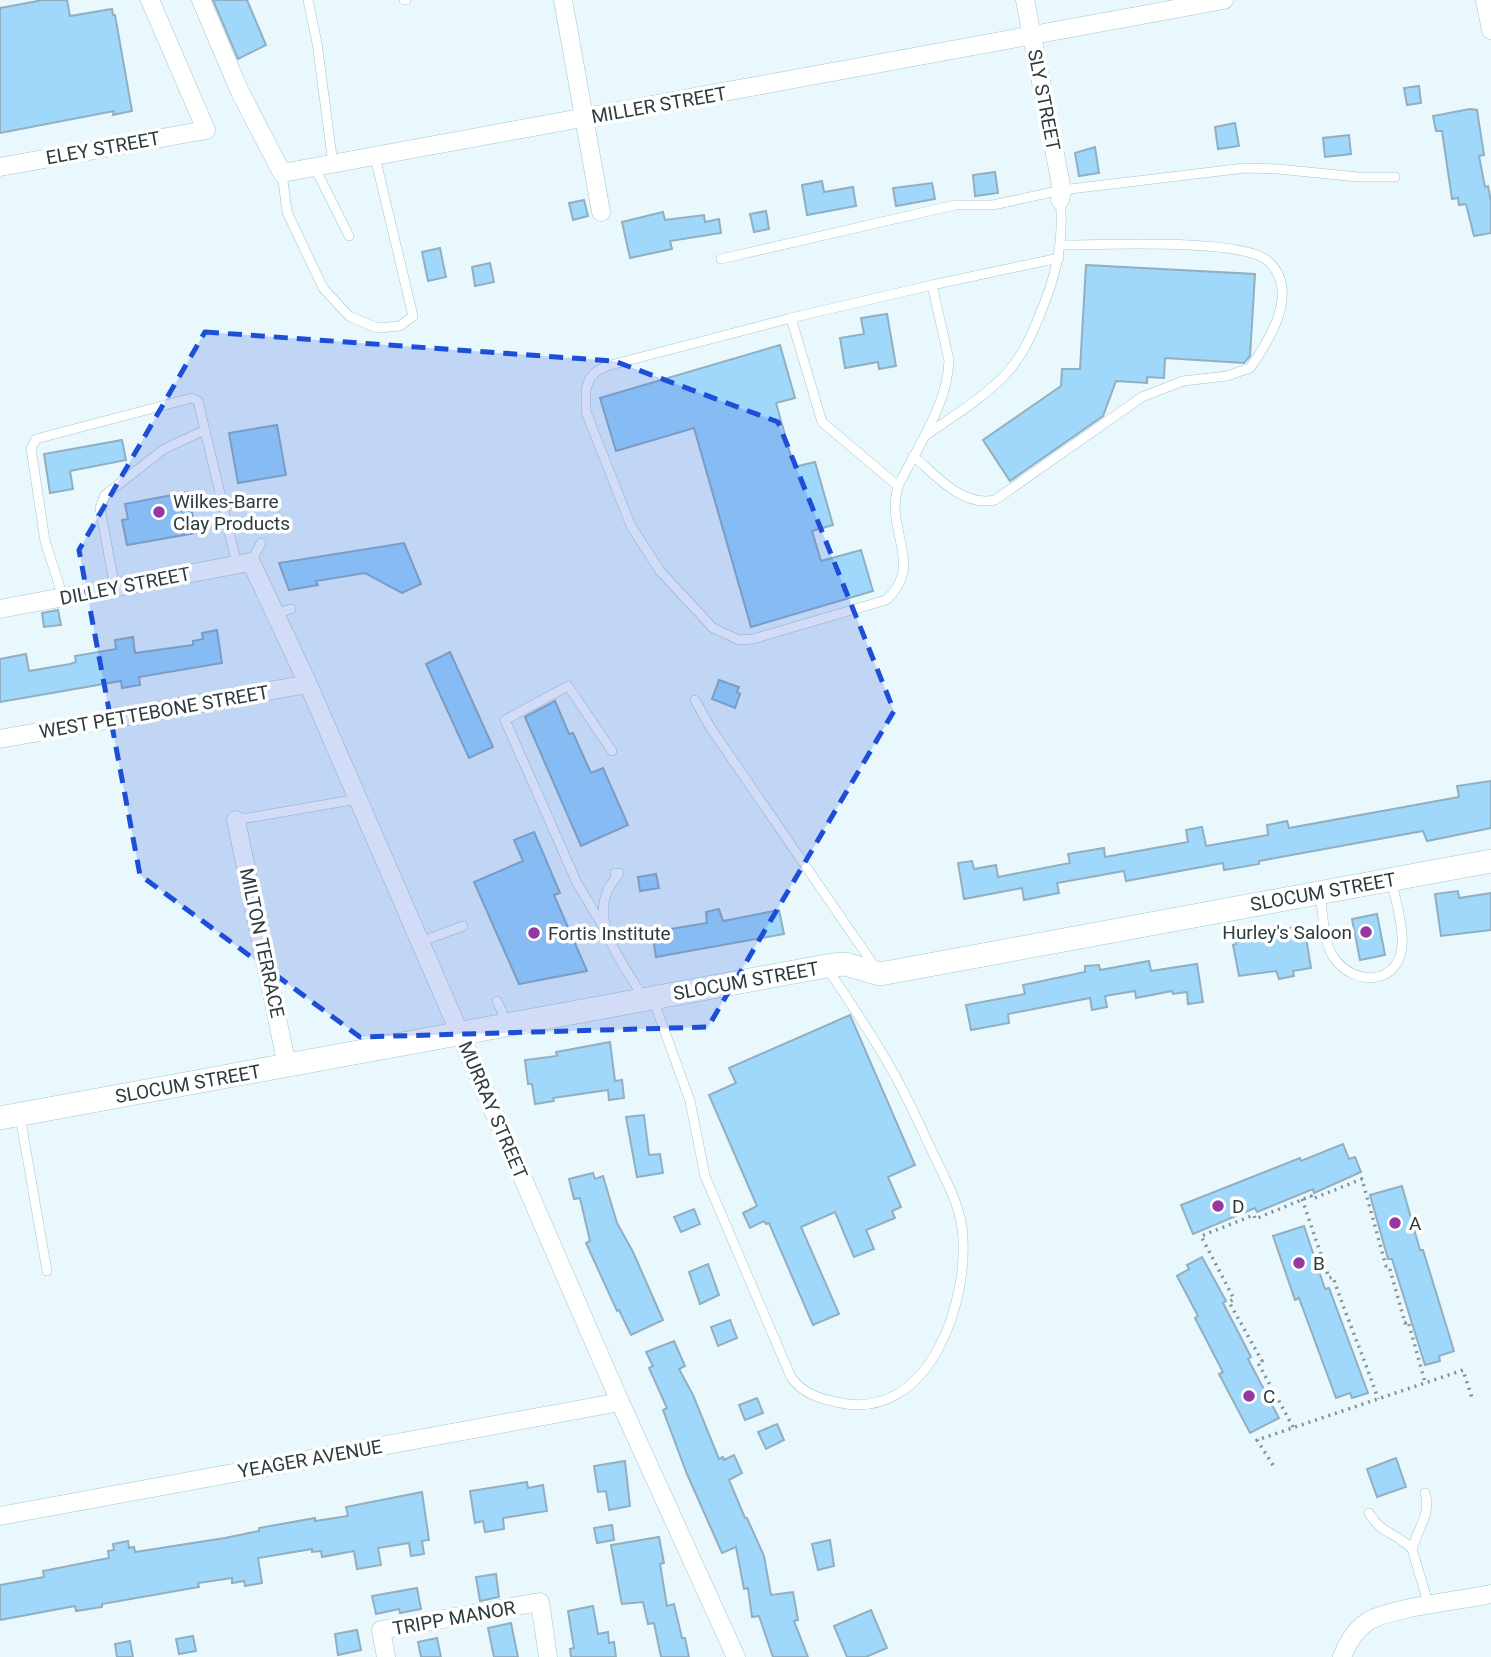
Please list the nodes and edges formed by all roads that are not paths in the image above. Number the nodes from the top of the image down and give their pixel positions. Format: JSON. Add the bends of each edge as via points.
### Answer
{"nodes":[{"id":1,"x":150,"y":0,"type":"edge"},
{"id":2,"x":201,"y":0,"type":"edge"},
{"id":3,"x":308,"y":0,"type":"edge"},
{"id":4,"x":564,"y":0,"type":"edge"},
{"id":5,"x":1025,"y":0,"type":"edge"},
{"id":6,"x":1224,"y":0,"type":"edge"},
{"id":7,"x":1485,"y":0,"type":"edge"},
{"id":8,"x":1491,"y":30,"type":"edge"},
{"id":9,"x":1031,"y":36,"type":"junction"},
{"id":10,"x":586,"y":118,"type":"junction"},
{"id":11,"x":374,"y":157,"type":"junction"},
{"id":12,"x":324,"y":166,"type":"junction"},
{"id":13,"x":0,"y":167,"type":"edge"},
{"id":14,"x":282,"y":173,"type":"junction"},
{"id":15,"x":1395,"y":177,"type":"dead end"},
{"id":16,"x":1061,"y":195,"type":"junction"},
{"id":17,"x":601,"y":212,"type":"dead end"},
{"id":18,"x":349,"y":236,"type":"dead end"},
{"id":19,"x":1061,"y":245,"type":"junction"},
{"id":20,"x":1059,"y":258,"type":"junction"},
{"id":21,"x":721,"y":259,"type":"dead end"},
{"id":22,"x":932,"y":285,"type":"junction"},
{"id":23,"x":791,"y":318,"type":"junction"},
{"id":24,"x":205,"y":430,"type":"junction"},
{"id":25,"x":922,"y":437,"type":"junction"},
{"id":26,"x":913,"y":456,"type":"junction"},
{"id":27,"x":898,"y":486,"type":"junction"},
{"id":28,"x":261,"y":543,"type":"dead end"},
{"id":29,"x":244,"y":564,"type":"junction"},
{"id":30,"x":115,"y":587,"type":"junction"},
{"id":31,"x":63,"y":597,"type":"junction"},
{"id":32,"x":0,"y":609,"type":"edge"},
{"id":33,"x":308,"y":684,"type":"junction"},
{"id":34,"x":695,"y":700,"type":"dead end"},
{"id":35,"x":0,"y":739,"type":"edge"},
{"id":36,"x":612,"y":751,"type":"dead end"},
{"id":37,"x":358,"y":799,"type":"junction"},
{"id":38,"x":236,"y":820,"type":"joint"},
{"id":39,"x":1491,"y":861,"type":"edge"},
{"id":40,"x":615,"y":873,"type":"dead end"},
{"id":41,"x":1391,"y":880,"type":"junction"},
{"id":42,"x":1320,"y":892,"type":"junction"},
{"id":43,"x":463,"y":926,"type":"dead end"},
{"id":44,"x":607,"y":933,"type":"junction"},
{"id":45,"x":421,"y":942,"type":"junction"},
{"id":46,"x":827,"y":967,"type":"junction"},
{"id":47,"x":880,"y":974,"type":"junction"},
{"id":48,"x":648,"y":999,"type":"junction"},
{"id":49,"x":497,"y":1000,"type":"dead end"},
{"id":50,"x":508,"y":1025,"type":"junction"},
{"id":51,"x":461,"y":1033,"type":"junction"},
{"id":52,"x":287,"y":1066,"type":"junction"},
{"id":53,"x":10,"y":1116,"type":"edge"},
{"id":54,"x":47,"y":1271,"type":"dead end"},
{"id":55,"x":620,"y":1402,"type":"junction"},
{"id":56,"x":1425,"y":1493,"type":"dead end"},
{"id":57,"x":1369,"y":1513,"type":"dead end"},
{"id":58,"x":0,"y":1516,"type":"edge"},
{"id":59,"x":1412,"y":1549,"type":"junction"},
{"id":60,"x":1491,"y":1594,"type":"edge"},
{"id":61,"x":1429,"y":1606,"type":"junction"},
{"id":62,"x":386,"y":1657,"type":"edge"},
{"id":63,"x":548,"y":1657,"type":"edge"},
{"id":64,"x":736,"y":1657,"type":"edge"},
{"id":65,"x":1342,"y":1657,"type":"edge"}],
"edges":[{"from":1,"to":13,"type":"street","name":"ELEY STREET","via":[[206,130]]},
{"from":2,"to":14,"type":"street","via":[[240,92]]},
{"from":3,"to":12,"type":"lane","via":[[317,43]]},
{"from":4,"to":10,"type":"street"},
{"from":5,"to":9,"type":"street","name":"SLY STREET"},
{"from":6,"to":9,"type":"street","name":"MILLER STREET"},
{"from":7,"to":8,"type":"street"},
{"from":9,"to":10,"type":"street","name":"MILLER STREET"},
{"from":9,"to":16,"type":"street","name":"SLY STREET"},
{"from":10,"to":11,"type":"street","name":"MILLER STREET"},
{"from":10,"to":17,"type":"street"},
{"from":11,"to":12,"type":"street","name":"MILLER STREET"},
{"from":11,"to":14,"type":"lane","via":[[412,316],[400,326],[377,328],[349,316],[323,288],[287,212]]},
{"from":12,"to":14,"type":"street","name":"MILLER STREET"},
{"from":12,"to":18,"type":"lane"},
{"from":15,"to":16,"type":"lane","via":[[1258,168]]},
{"from":16,"to":19,"type":"lane"},
{"from":16,"to":21,"type":"lane","via":[[993,205],[955,205]]},
{"from":19,"to":20,"type":"lane"},
{"from":19,"to":26,"type":"lane","via":[[1226,248],[1260,256],[1279,279],[1282,300],[1275,328],[1250,368],[1227,376],[1183,380],[1142,397],[995,500],[968,499]]},
{"from":20,"to":22,"type":"lane"},
{"from":20,"to":25,"type":"lane","via":[[1018,361],[984,394]]},
{"from":22,"to":23,"type":"lane"},
{"from":22,"to":25,"type":"lane","via":[[949,371]]},
{"from":23,"to":27,"type":"lane","via":[[822,422]]},
{"from":23,"to":27,"type":"lane","via":[[607,366],[590,379],[586,412],[631,526],[660,570],[713,628],[739,640],[753,639],[886,600],[893,594],[904,566],[895,510]]},
{"from":24,"to":29,"type":"lane"},
{"from":24,"to":30,"type":"lane","via":[[164,449],[105,495],[100,508]]},
{"from":24,"to":31,"type":"lane","via":[[198,401],[192,398],[36,439],[31,448],[45,541]]},
{"from":25,"to":26,"type":"lane"},
{"from":26,"to":27,"type":"lane"},
{"from":28,"to":29,"type":"lane"},
{"from":29,"to":30,"type":"street","name":"DILLEY STREET"},
{"from":29,"to":33,"type":"street","name":"MURRAY STREET","via":[[283,612]]},
{"from":30,"to":31,"type":"street","name":"DILLEY STREET"},
{"from":31,"to":32,"type":"street","name":"DILLEY STREET"},
{"from":33,"to":35,"type":"street","name":"WEST PETTEBONE STREET"},
{"from":33,"to":37,"type":"street","name":"MURRAY STREET"},
{"from":34,"to":47,"type":"lane"},
{"from":36,"to":44,"type":"lane","via":[[568,686],[505,720],[577,883]]},
{"from":37,"to":38,"type":"lane"},
{"from":37,"to":45,"type":"street","name":"MURRAY STREET"},
{"from":38,"to":52,"type":"street","name":"MILTON TERRACE"},
{"from":39,"to":41,"type":"street","name":"SLOCUM STREET"},
{"from":40,"to":44,"type":"lane","via":[[619,873],[606,893]]},
{"from":41,"to":42,"type":"street","name":"SLOCUM STREET"},
{"from":41,"to":42,"type":"lane","via":[[1402,942],[1394,968],[1380,977],[1349,971],[1335,960],[1324,929]]},
{"from":42,"to":47,"type":"street","name":"SLOCUM STREET"},
{"from":43,"to":45,"type":"lane"},
{"from":44,"to":48,"type":"lane"},
{"from":45,"to":51,"type":"street","name":"MURRAY STREET"},
{"from":46,"to":47,"type":"street","name":"SLOCUM STREET","via":[[845,964]]},
{"from":46,"to":48,"type":"street","name":"SLOCUM STREET"},
{"from":46,"to":48,"type":"lane","via":[[894,1074],[950,1189],[962,1228],[958,1298],[936,1354],[903,1390],[865,1404],[817,1397],[798,1387],[791,1377],[705,1176],[690,1101]]},
{"from":48,"to":50,"type":"street","name":"SLOCUM STREET"},
{"from":49,"to":50,"type":"lane"},
{"from":50,"to":51,"type":"street","name":"SLOCUM STREET"},
{"from":51,"to":52,"type":"street","name":"SLOCUM STREET"},
{"from":51,"to":55,"type":"street","name":"MURRAY STREET"},
{"from":52,"to":53,"type":"street","name":"SLOCUM STREET"},
{"from":53,"to":54,"type":"lane"},
{"from":55,"to":58,"type":"street","name":"YEAGER AVENUE"},
{"from":55,"to":64,"type":"street","name":"MURRAY STREET"},
{"from":56,"to":59,"type":"lane","via":[[1427,1511]]},
{"from":57,"to":59,"type":"lane","via":[[1382,1530]]},
{"from":59,"to":61,"type":"lane"},
{"from":60,"to":61,"type":"street"},
{"from":61,"to":65,"type":"street","via":[[1369,1620]]},
{"from":62,"to":63,"type":"street","name":"TRIPP MANOR","via":[[381,1630],[540,1602]]}]}
